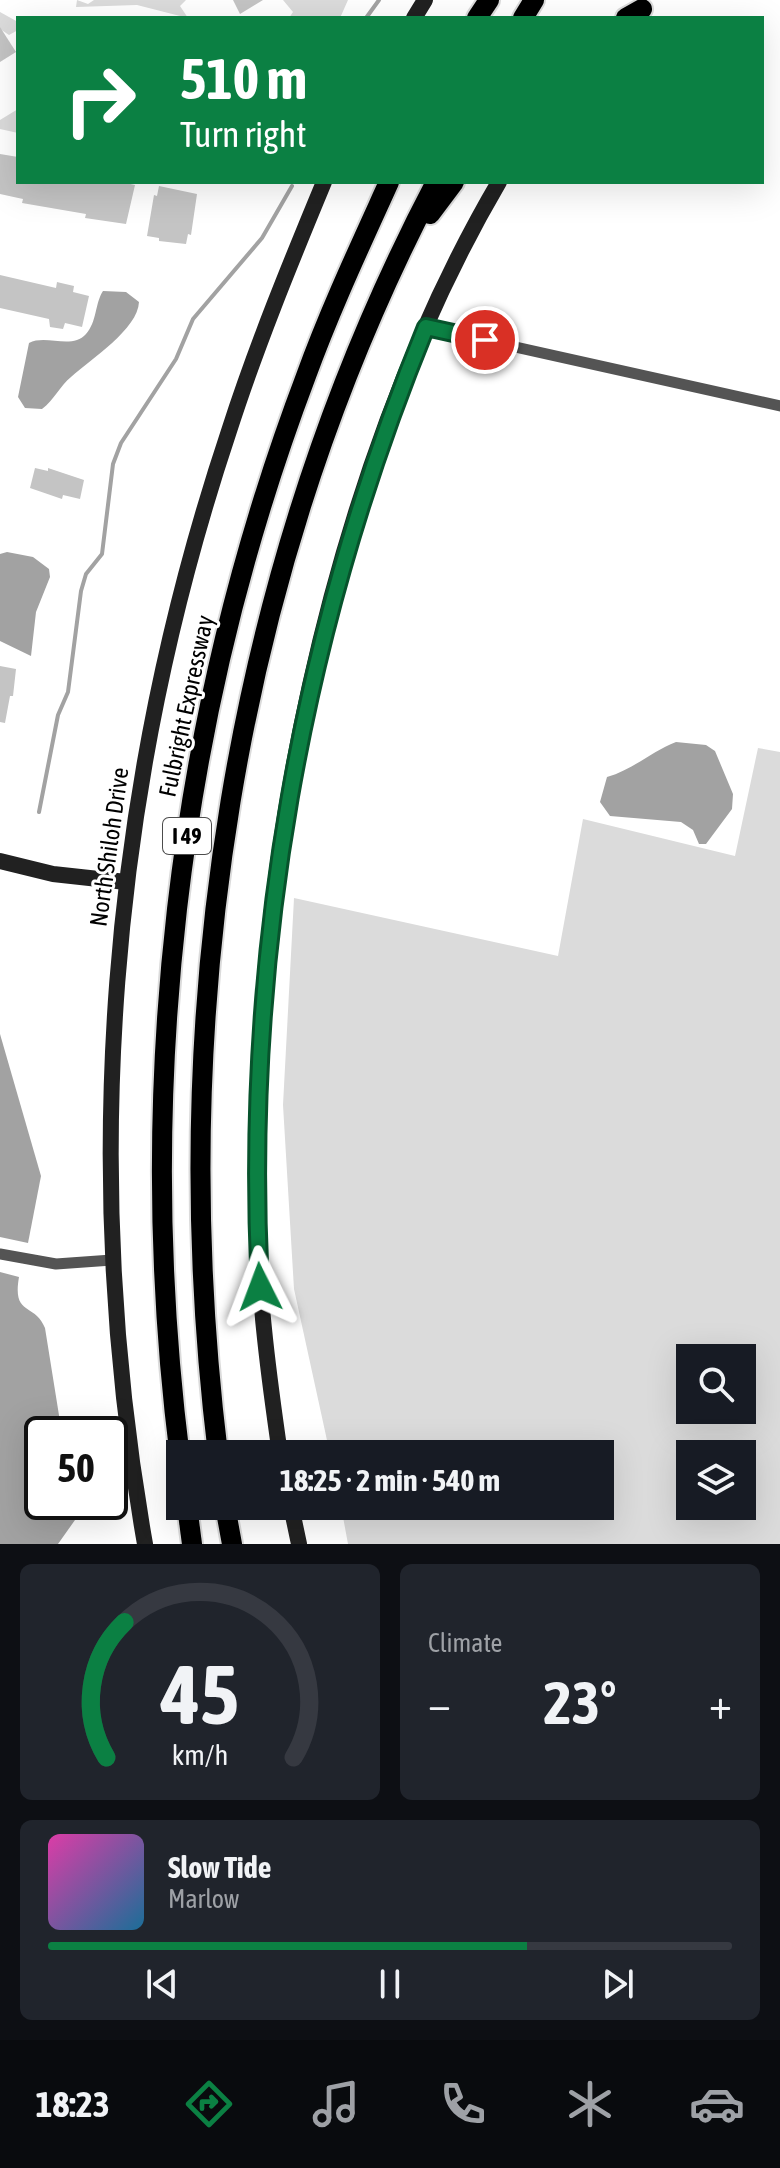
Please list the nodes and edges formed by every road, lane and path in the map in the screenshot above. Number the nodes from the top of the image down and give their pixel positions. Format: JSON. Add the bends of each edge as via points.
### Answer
{"nodes":[{"id":1,"x":323,"y":184,"type":"edge"},
{"id":2,"x":388,"y":184,"type":"edge"},
{"id":3,"x":435,"y":184,"type":"edge"},
{"id":4,"x":452,"y":184,"type":"edge"},
{"id":5,"x":498,"y":184,"type":"edge"},
{"id":6,"x":396,"y":258,"type":"junction"},
{"id":7,"x":426,"y":327,"type":"junction"},
{"id":8,"x":780,"y":406,"type":"edge"},
{"id":9,"x":0,"y":861,"type":"edge"},
{"id":10,"x":126,"y":882,"type":"junction"},
{"id":11,"x":0,"y":1254,"type":"edge"},
{"id":12,"x":112,"y":1260,"type":"junction"},
{"id":13,"x":178,"y":1440,"type":"edge"},
{"id":14,"x":217,"y":1440,"type":"edge"},
{"id":15,"x":278,"y":1440,"type":"edge"},
{"id":16,"x":189,"y":1520,"type":"edge"},
{"id":17,"x":228,"y":1520,"type":"edge"},
{"id":18,"x":294,"y":1520,"type":"edge"},
{"id":19,"x":145,"y":1544,"type":"edge"},
{"id":20,"x":192,"y":1544,"type":"edge"},
{"id":21,"x":232,"y":1544,"type":"edge"},
{"id":22,"x":299,"y":1544,"type":"edge"}],
"edges":[{"from":1,"to":10,"type":"main road","name":"North Shiloh Drive","via":[[229,430],[202,518],[166,658]]},
{"from":2,"to":13,"type":"highway","name":"Fulbright Expressway","number":"I 49","via":[[306,376],[252,537],[217,674],[188,828],[170,973],[161,1133],[164,1288]]},
{"from":3,"to":6,"type":"highway","number":"I 49"},
{"from":4,"to":6,"type":"highway"},
{"from":5,"to":7,"type":"main road"},
{"from":6,"to":14,"type":"highway","number":"I 49","via":[[343,384],[288,547],[250,698],[224,839],[208,977],[199,1169],[202,1287]]},
{"from":7,"to":8,"type":"street"},
{"from":7,"to":15,"type":"main road","via":[[370,474],[331,602],[294,765],[272,910],[258,1090],[256,1212]]},
{"from":9,"to":10,"type":"main road","via":[[53,874]]},
{"from":10,"to":12,"type":"main road","name":"North Shiloh Drive","via":[[109,1114]]},
{"from":11,"to":12,"type":"street","via":[[56,1264]]},
{"from":12,"to":19,"type":"main road","name":"North Shiloh Drive","via":[[123,1395]]},
{"from":16,"to":20,"type":"highway"},
{"from":17,"to":21,"type":"highway"},
{"from":18,"to":22,"type":"main road"}]}
